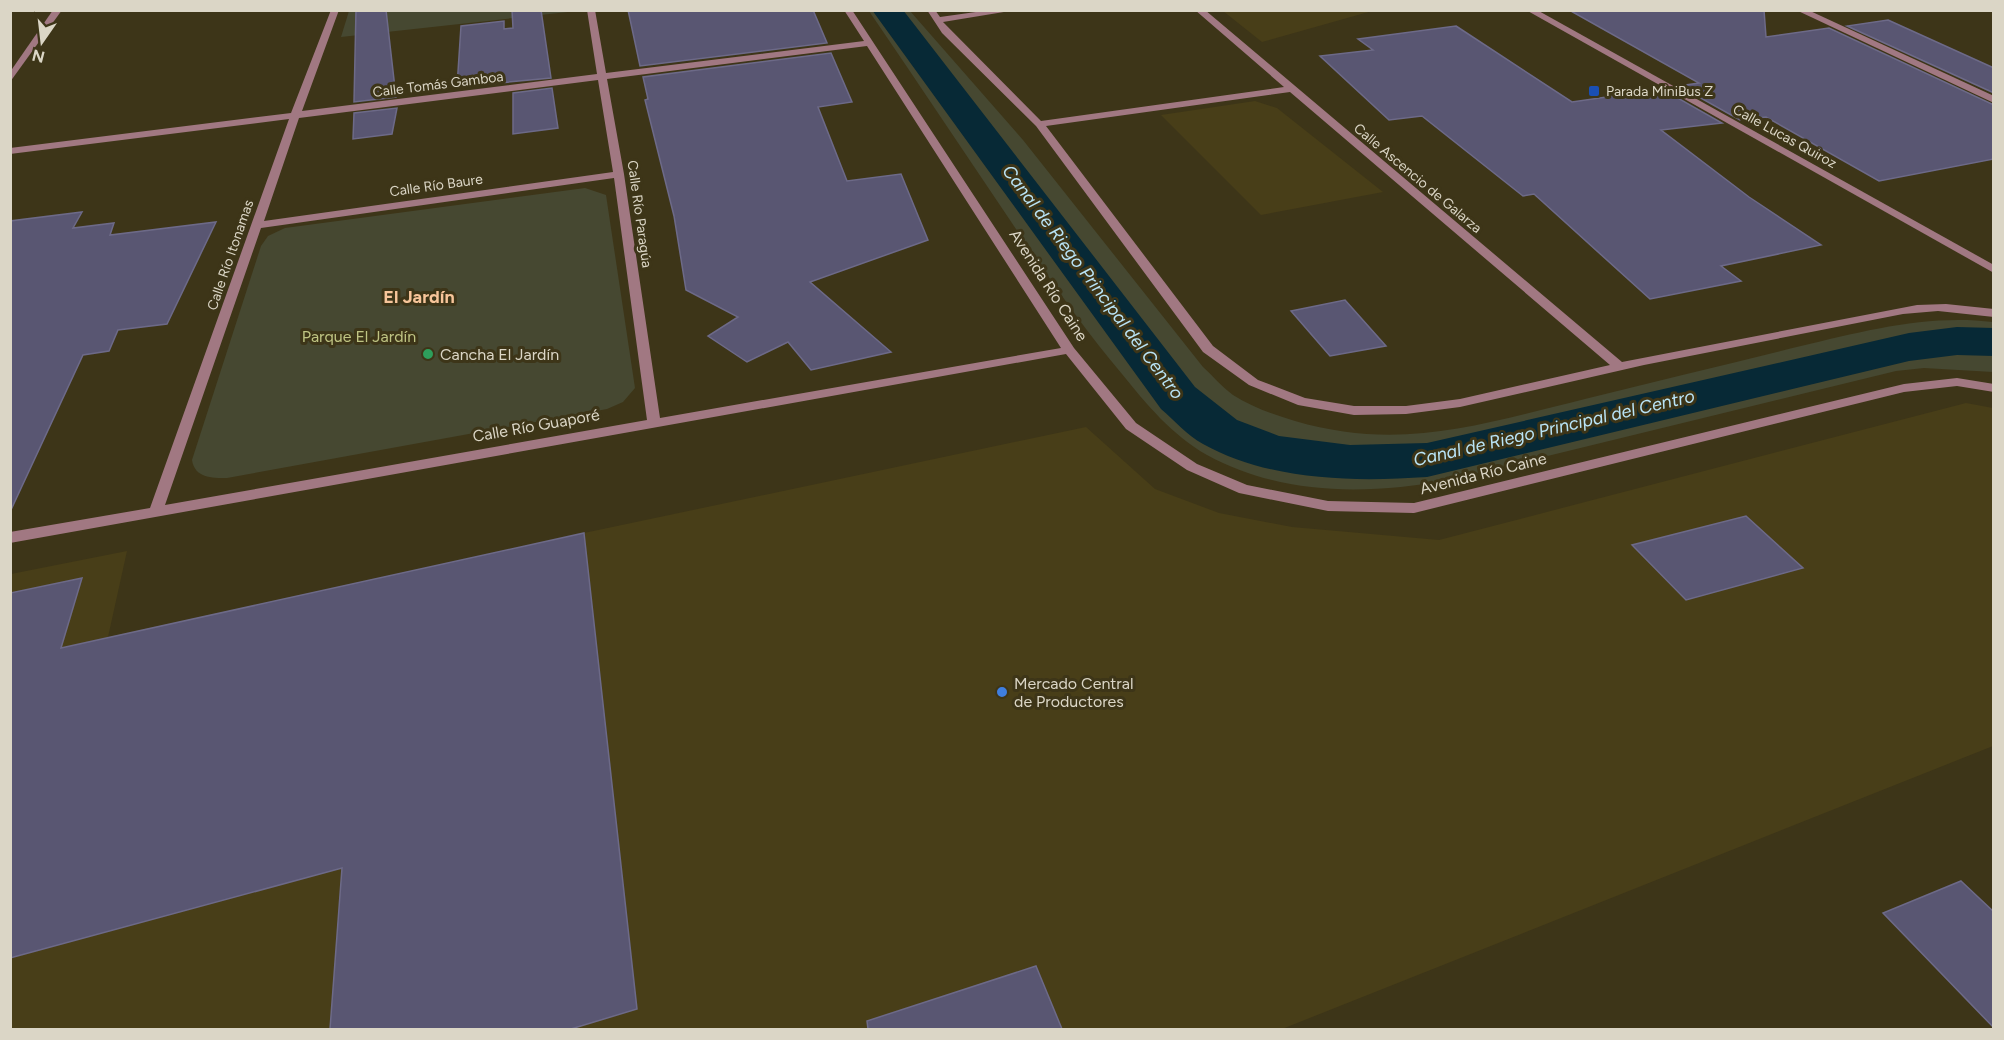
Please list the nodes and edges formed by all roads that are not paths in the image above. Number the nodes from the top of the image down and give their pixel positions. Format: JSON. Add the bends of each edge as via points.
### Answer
{"nodes":[{"id":1,"x":58,"y":10,"type":"edge"},
{"id":2,"x":335,"y":10,"type":"edge"},
{"id":3,"x":591,"y":10,"type":"edge"},
{"id":4,"x":848,"y":10,"type":"edge"},
{"id":5,"x":930,"y":10,"type":"edge"},
{"id":6,"x":1012,"y":10,"type":"edge"},
{"id":7,"x":1199,"y":10,"type":"edge"},
{"id":8,"x":1530,"y":10,"type":"edge"},
{"id":9,"x":1800,"y":10,"type":"edge"},
{"id":10,"x":938,"y":20,"type":"junction"},
{"id":11,"x":870,"y":43,"type":"junction"},
{"id":12,"x":603,"y":76,"type":"junction"},
{"id":13,"x":10,"y":79,"type":"edge"},
{"id":14,"x":1289,"y":89,"type":"junction"},
{"id":15,"x":1994,"y":100,"type":"edge"},
{"id":16,"x":295,"y":116,"type":"junction"},
{"id":17,"x":1039,"y":124,"type":"junction"},
{"id":18,"x":10,"y":151,"type":"edge"},
{"id":19,"x":619,"y":174,"type":"junction"},
{"id":20,"x":257,"y":225,"type":"junction"},
{"id":21,"x":1994,"y":270,"type":"edge"},
{"id":22,"x":1994,"y":313,"type":"edge"},
{"id":23,"x":1068,"y":350,"type":"junction"},
{"id":24,"x":1619,"y":366,"type":"junction"},
{"id":25,"x":1994,"y":388,"type":"edge"},
{"id":26,"x":654,"y":423,"type":"junction"},
{"id":27,"x":156,"y":511,"type":"junction"},
{"id":28,"x":10,"y":538,"type":"edge"}],
"edges":[{"from":1,"to":13,"type":"street"},
{"from":2,"to":16,"type":"street","name":"Calle Río Itonamas"},
{"from":3,"to":12,"type":"street","name":"Calle Río Paragúa"},
{"from":4,"to":11,"type":"street","name":"Avenida Río Caine"},
{"from":5,"to":10,"type":"street"},
{"from":6,"to":10,"type":"street"},
{"from":7,"to":14,"type":"street","name":"Calle Ascencio de Galarza"},
{"from":8,"to":21,"type":"street","name":"Calle Lucas Quiroz"},
{"from":9,"to":15,"type":"street"},
{"from":10,"to":17,"type":"street"},
{"from":11,"to":12,"type":"street","name":"Calle Tomás Gamboa"},
{"from":11,"to":23,"type":"street","name":"Avenida Río Caine"},
{"from":12,"to":16,"type":"street","name":"Calle Tomás Gamboa"},
{"from":12,"to":19,"type":"street","name":"Calle Río Paragúa"},
{"from":14,"to":17,"type":"street"},
{"from":14,"to":24,"type":"street","name":"Calle Ascencio de Galarza"},
{"from":16,"to":18,"type":"street","name":"Calle Tomás Gamboa"},
{"from":16,"to":20,"type":"street","name":"Calle Río Itonamas"},
{"from":17,"to":24,"type":"street","via":[[1208,349],[1228,368],[1260,386],[1337,409],[1401,412],[1452,405]]},
{"from":19,"to":20,"type":"street","name":"Calle Río Baure"},
{"from":19,"to":26,"type":"street","name":"Calle Río Paragúa"},
{"from":20,"to":27,"type":"street","name":"Calle Río Itonamas"},
{"from":22,"to":24,"type":"street","via":[[1931,307]]},
{"from":23,"to":25,"type":"street","name":"Avenida Río Caine","via":[[1131,426],[1192,467],[1244,489],[1328,506],[1414,508],[1904,388],[1957,382]]},
{"from":23,"to":26,"type":"street","name":"Calle Río Guaporé"},
{"from":26,"to":27,"type":"street","name":"Calle Río Guaporé"},
{"from":27,"to":28,"type":"street","name":"Calle Río Guaporé"}]}
